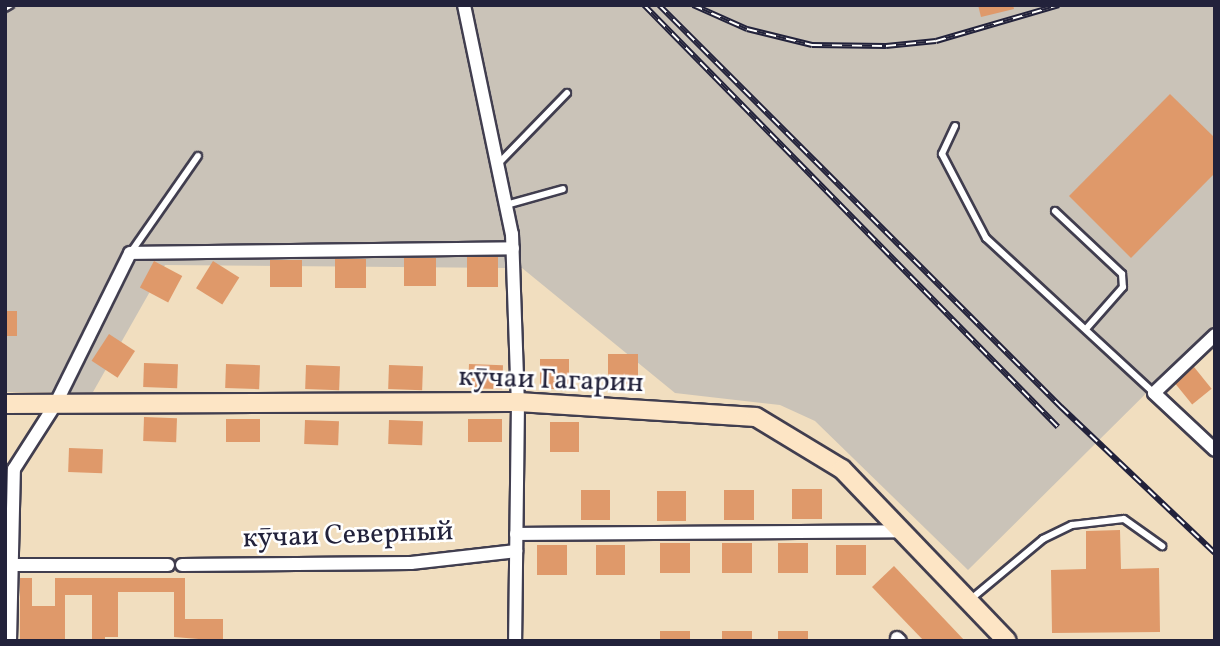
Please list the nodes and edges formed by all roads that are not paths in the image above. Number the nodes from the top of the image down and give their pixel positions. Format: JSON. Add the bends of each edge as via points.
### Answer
{"nodes":[{"id":1,"x":10,"y":5,"type":"edge"},
{"id":2,"x":464,"y":5,"type":"edge"},
{"id":3,"x":5,"y":8,"type":"edge"},
{"id":4,"x":568,"y":93,"type":"dead end"},
{"id":5,"x":956,"y":126,"type":"dead end"},
{"id":6,"x":198,"y":156,"type":"dead end"},
{"id":7,"x":498,"y":165,"type":"junction"},
{"id":8,"x":563,"y":189,"type":"dead end"},
{"id":9,"x":506,"y":205,"type":"junction"},
{"id":10,"x":1055,"y":211,"type":"dead end"},
{"id":11,"x":513,"y":248,"type":"junction"},
{"id":12,"x":130,"y":253,"type":"junction"},
{"id":13,"x":1086,"y":330,"type":"junction"},
{"id":14,"x":1215,"y":335,"type":"edge"},
{"id":15,"x":1154,"y":393,"type":"junction"},
{"id":16,"x":518,"y":402,"type":"junction"},
{"id":17,"x":5,"y":404,"type":"edge"},
{"id":18,"x":55,"y":405,"type":"junction"},
{"id":19,"x":1215,"y":450,"type":"edge"},
{"id":20,"x":900,"y":531,"type":"junction"},
{"id":21,"x":516,"y":534,"type":"junction"},
{"id":22,"x":1162,"y":546,"type":"dead end"},
{"id":23,"x":516,"y":551,"type":"junction"},
{"id":24,"x":9,"y":564,"type":"edge"},
{"id":25,"x":168,"y":565,"type":"dead end"},
{"id":26,"x":182,"y":565,"type":"dead end"},
{"id":27,"x":969,"y":600,"type":"junction"},
{"id":28,"x":10,"y":641,"type":"edge"},
{"id":29,"x":514,"y":641,"type":"edge"},
{"id":30,"x":1007,"y":641,"type":"edge"}],
"edges":[{"from":1,"to":3,"type":"lane"},
{"from":2,"to":7,"type":"street"},
{"from":4,"to":7,"type":"lane"},
{"from":5,"to":13,"type":"lane","via":[[942,154],[986,238]]},
{"from":6,"to":12,"type":"lane"},
{"from":7,"to":9,"type":"street"},
{"from":8,"to":9,"type":"lane"},
{"from":9,"to":11,"type":"street"},
{"from":10,"to":13,"type":"lane","via":[[1122,274],[1123,287]]},
{"from":11,"to":12,"type":"street"},
{"from":11,"to":16,"type":"street"},
{"from":12,"to":18,"type":"street"},
{"from":13,"to":15,"type":"lane"},
{"from":14,"to":15,"type":"street"},
{"from":15,"to":19,"type":"street"},
{"from":16,"to":18,"type":"main road","name":"кӯчаи Гагарин"},
{"from":16,"to":20,"type":"main road","name":"кӯчаи Гагарин","via":[[756,417],[842,469]]},
{"from":16,"to":21,"type":"street"},
{"from":17,"to":18,"type":"main road","name":"кӯчаи Гагарин"},
{"from":18,"to":24,"type":"street","via":[[14,469]]},
{"from":20,"to":21,"type":"street"},
{"from":20,"to":27,"type":"main road","name":"кӯчаи Гагарин"},
{"from":21,"to":23,"type":"street"},
{"from":22,"to":27,"type":"lane","via":[[1124,519],[1072,525],[1043,539]]},
{"from":23,"to":26,"type":"street","name":"кӯчаи Северный","via":[[411,563]]},
{"from":23,"to":29,"type":"street"},
{"from":24,"to":25,"type":"street"},
{"from":24,"to":28,"type":"street"},
{"from":27,"to":30,"type":"main road","name":"кӯчаи Гагарин"}]}
